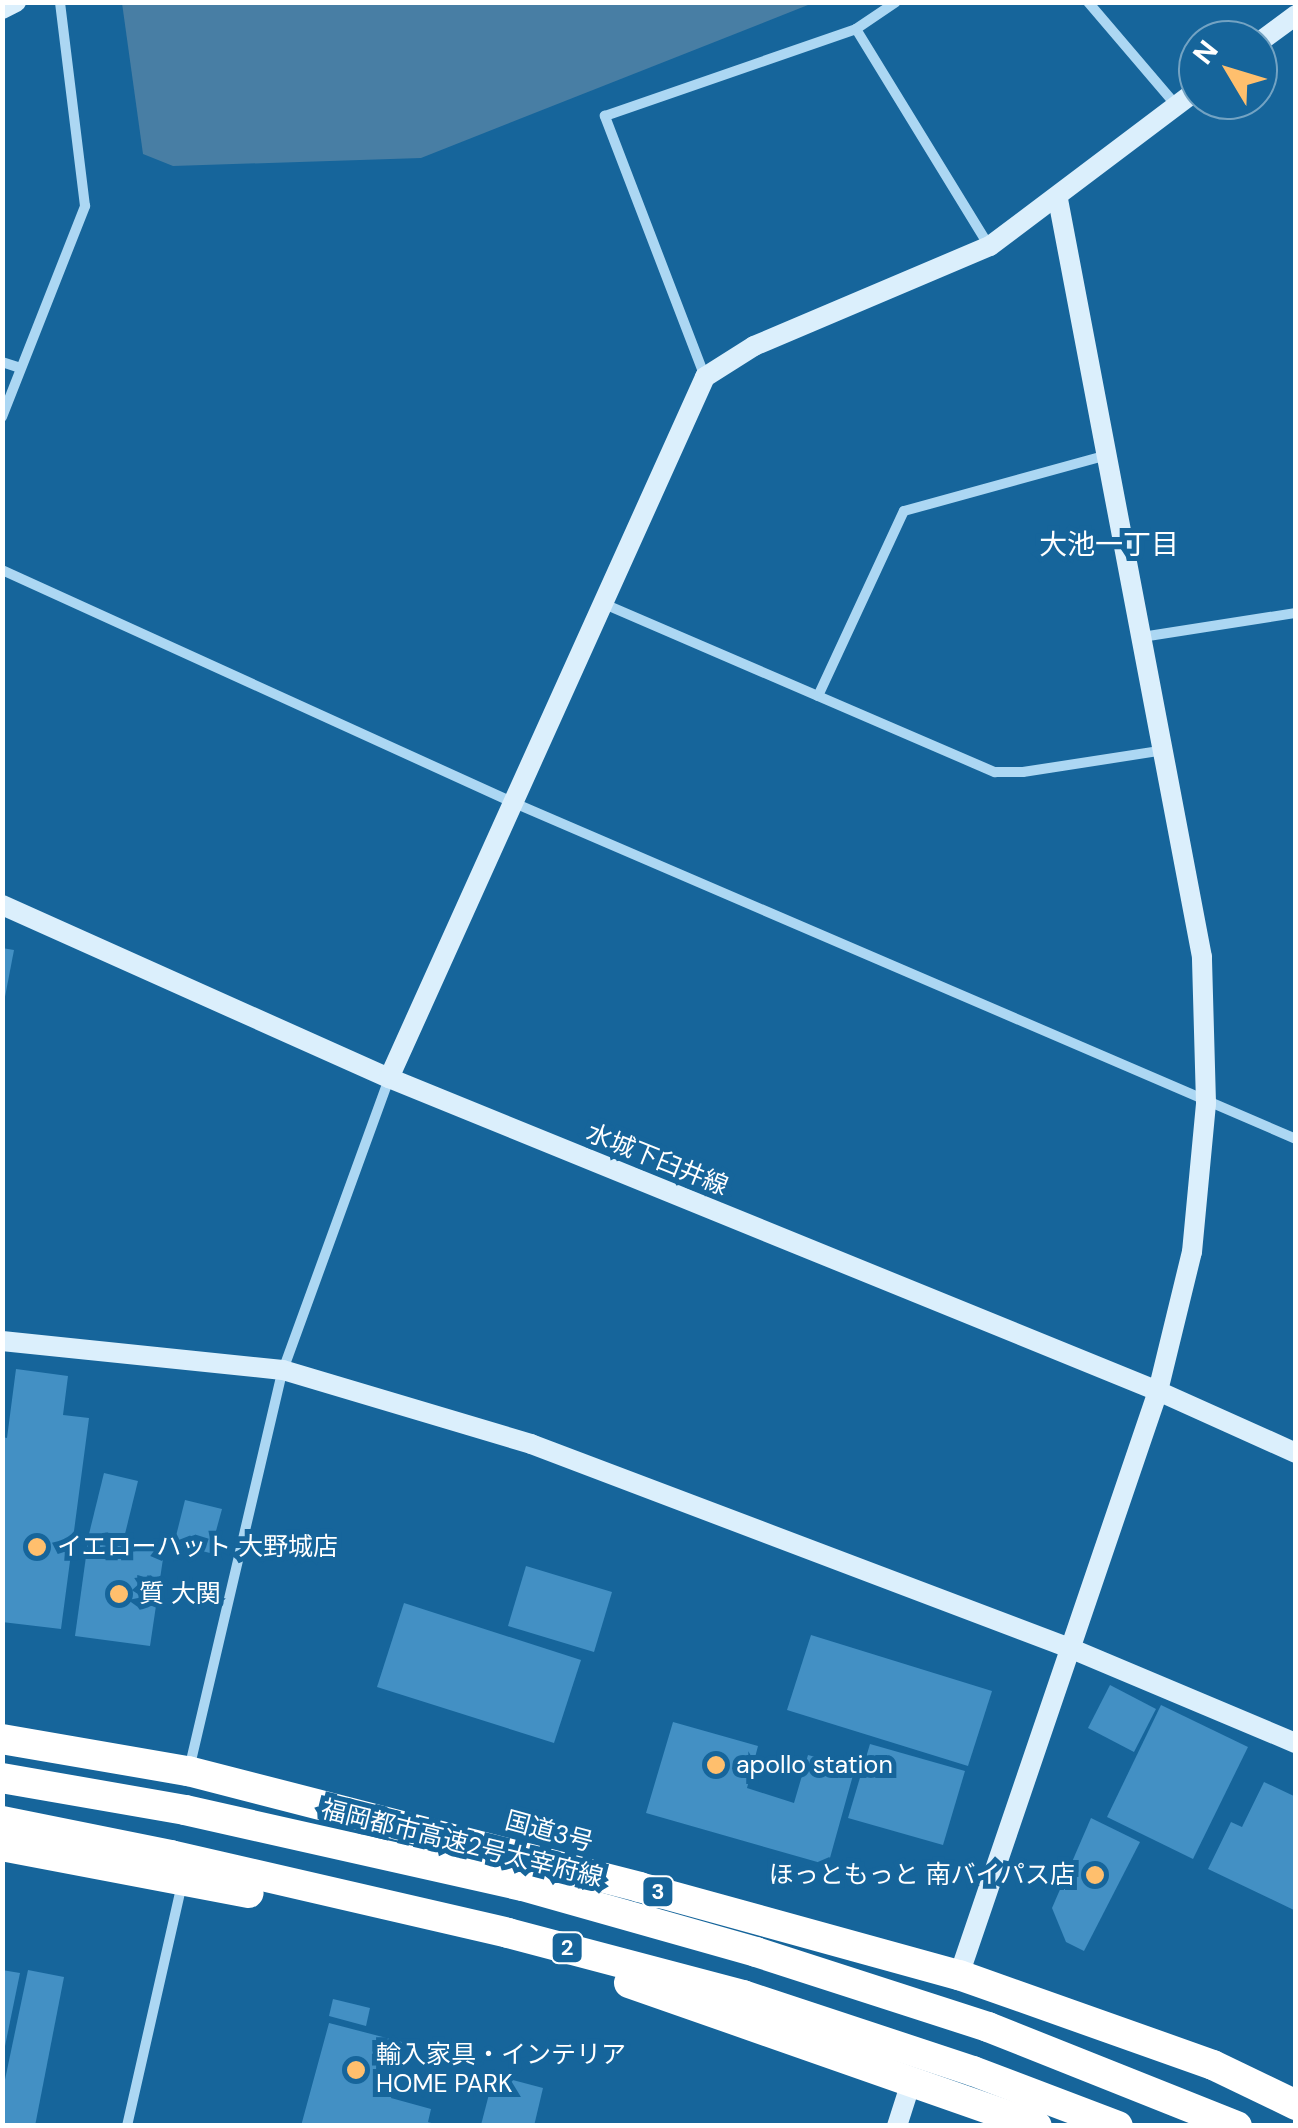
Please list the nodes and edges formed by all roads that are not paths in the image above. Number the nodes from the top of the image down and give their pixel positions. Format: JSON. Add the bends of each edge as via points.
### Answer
{"nodes":[{"id":1,"x":16,"y":2,"type":"edge"},
{"id":2,"x":60,"y":2,"type":"edge"},
{"id":3,"x":896,"y":2,"type":"edge"},
{"id":4,"x":1088,"y":2,"type":"edge"},
{"id":5,"x":2,"y":9,"type":"edge"},
{"id":6,"x":856,"y":29,"type":"junction"},
{"id":7,"x":1176,"y":106,"type":"joint"},
{"id":8,"x":1058,"y":199,"type":"junction"},
{"id":9,"x":990,"y":246,"type":"junction"},
{"id":10,"x":2,"y":362,"type":"edge"},
{"id":11,"x":20,"y":368,"type":"junction"},
{"id":12,"x":704,"y":376,"type":"junction"},
{"id":13,"x":2,"y":417,"type":"edge"},
{"id":14,"x":1107,"y":455,"type":"junction"},
{"id":15,"x":2,"y":570,"type":"edge"},
{"id":16,"x":601,"y":602,"type":"junction"},
{"id":17,"x":1296,"y":613,"type":"edge"},
{"id":18,"x":1142,"y":637,"type":"junction"},
{"id":19,"x":818,"y":696,"type":"junction"},
{"id":20,"x":1159,"y":751,"type":"junction"},
{"id":21,"x":512,"y":802,"type":"junction"},
{"id":22,"x":2,"y":905,"type":"edge"},
{"id":23,"x":390,"y":1078,"type":"junction"},
{"id":24,"x":1206,"y":1103,"type":"junction"},
{"id":25,"x":1296,"y":1140,"type":"edge"},
{"id":26,"x":2,"y":1341,"type":"edge"},
{"id":27,"x":282,"y":1370,"type":"junction"},
{"id":28,"x":1158,"y":1391,"type":"junction"},
{"id":29,"x":1296,"y":1454,"type":"edge"},
{"id":30,"x":1072,"y":1649,"type":"junction"},
{"id":31,"x":2,"y":1739,"type":"edge"},
{"id":32,"x":1296,"y":1743,"type":"edge"},
{"id":33,"x":188,"y":1771,"type":"junction"},
{"id":34,"x":2,"y":1778,"type":"edge"},
{"id":35,"x":2,"y":1822,"type":"edge"},
{"id":36,"x":2,"y":1846,"type":"edge"},
{"id":37,"x":183,"y":1880,"type":"junction"},
{"id":38,"x":958,"y":1976,"type":"junction"},
{"id":39,"x":911,"y":2082,"type":"junction"},
{"id":40,"x":1296,"y":2105,"type":"edge"},
{"id":41,"x":127,"y":2126,"type":"edge"},
{"id":42,"x":897,"y":2126,"type":"edge"},
{"id":43,"x":1037,"y":2126,"type":"edge"},
{"id":44,"x":1118,"y":2126,"type":"edge"},
{"id":45,"x":1237,"y":2126,"type":"edge"}],
"edges":[{"from":1,"to":5,"type":"street"},
{"from":2,"to":11,"type":"street","via":[[85,206]]},
{"from":3,"to":6,"type":"street"},
{"from":4,"to":7,"type":"street"},
{"from":6,"to":9,"type":"street"},
{"from":6,"to":12,"type":"street","via":[[605,116]]},
{"from":7,"to":8,"type":"street"},
{"from":8,"to":9,"type":"street"},
{"from":8,"to":14,"type":"street"},
{"from":9,"to":12,"type":"street","via":[[754,346]]},
{"from":10,"to":11,"type":"street"},
{"from":11,"to":13,"type":"street"},
{"from":12,"to":16,"type":"street"},
{"from":14,"to":18,"type":"street"},
{"from":14,"to":19,"type":"street","via":[[904,511]]},
{"from":15,"to":21,"type":"street"},
{"from":16,"to":19,"type":"street"},
{"from":16,"to":21,"type":"street"},
{"from":17,"to":18,"type":"street"},
{"from":18,"to":20,"type":"street"},
{"from":19,"to":20,"type":"street","via":[[995,772]]},
{"from":20,"to":24,"type":"street","via":[[1202,957]]},
{"from":21,"to":23,"type":"street"},
{"from":21,"to":24,"type":"street"},
{"from":22,"to":23,"type":"street","name":"水城下臼井線"},
{"from":23,"to":27,"type":"street"},
{"from":23,"to":28,"type":"street","name":"水城下臼井線"},
{"from":24,"to":25,"type":"street"},
{"from":24,"to":28,"type":"street","via":[[1192,1252]]},
{"from":26,"to":27,"type":"street"},
{"from":27,"to":30,"type":"street","via":[[531,1444]]},
{"from":27,"to":33,"type":"street"},
{"from":28,"to":29,"type":"street","name":"水城下臼井線"},
{"from":28,"to":30,"type":"street"},
{"from":30,"to":32,"type":"street"},
{"from":30,"to":38,"type":"street"},
{"from":31,"to":33,"type":"highway","name":"国道3号","number":"3"},
{"from":33,"to":38,"type":"highway","name":"国道3号","number":"3"},
{"from":34,"to":45,"type":"highway","name":"福岡都市高速2号太宰府線","number":"2","via":[[185,1810],[523,1886],[988,2026]]},
{"from":35,"to":44,"type":"highway","number":"2","via":[[170,1854],[743,1994]]},
{"from":36,"to":37,"type":"highway"},
{"from":37,"to":39,"type":"highway","via":[[606,1975]]},
{"from":37,"to":41,"type":"street"},
{"from":38,"to":40,"type":"highway","name":"国道3号","number":"3","via":[[1213,2065]]},
{"from":39,"to":42,"type":"street"},
{"from":39,"to":43,"type":"highway"}]}
